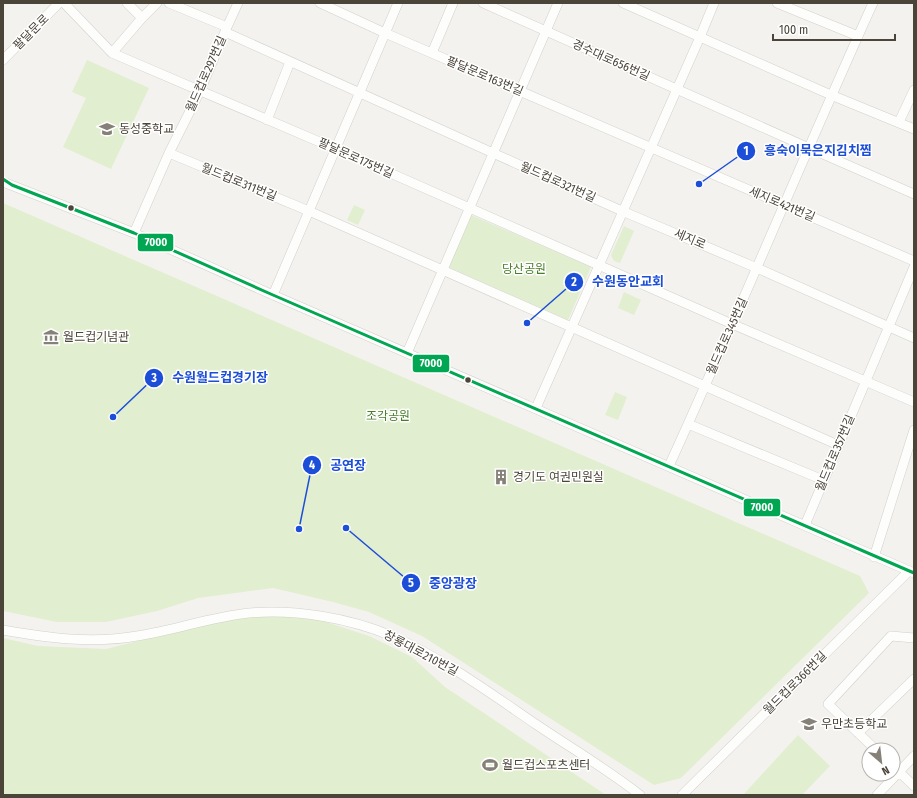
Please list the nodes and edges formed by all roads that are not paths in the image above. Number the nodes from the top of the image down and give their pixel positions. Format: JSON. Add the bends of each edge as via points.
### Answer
{"nodes":[{"id":1,"x":60,"y":3,"type":"edge"},
{"id":2,"x":64,"y":3,"type":"edge"},
{"id":3,"x":127,"y":3,"type":"edge"},
{"id":4,"x":157,"y":3,"type":"edge"},
{"id":5,"x":169,"y":3,"type":"edge"},
{"id":6,"x":238,"y":3,"type":"edge"},
{"id":7,"x":320,"y":3,"type":"edge"},
{"id":8,"x":398,"y":3,"type":"edge"},
{"id":9,"x":454,"y":3,"type":"edge"},
{"id":10,"x":483,"y":3,"type":"edge"},
{"id":11,"x":558,"y":3,"type":"edge"},
{"id":12,"x":623,"y":3,"type":"edge"},
{"id":13,"x":714,"y":3,"type":"edge"},
{"id":14,"x":777,"y":3,"type":"edge"},
{"id":15,"x":873,"y":3,"type":"edge"},
{"id":16,"x":142,"y":18,"type":"junction"},
{"id":17,"x":226,"y":29,"type":"junction"},
{"id":18,"x":546,"y":31,"type":"junction"},
{"id":19,"x":385,"y":33,"type":"junction"},
{"id":20,"x":858,"y":36,"type":"junction"},
{"id":21,"x":700,"y":37,"type":"junction"},
{"id":22,"x":112,"y":53,"type":"junction"},
{"id":23,"x":432,"y":53,"type":"junction"},
{"id":24,"x":3,"y":60,"type":"edge"},
{"id":25,"x":290,"y":62,"type":"junction"},
{"id":26,"x":677,"y":88,"type":"junction"},
{"id":27,"x":914,"y":90,"type":"edge"},
{"id":28,"x":200,"y":91,"type":"junction"},
{"id":29,"x":520,"y":91,"type":"junction"},
{"id":30,"x":359,"y":93,"type":"junction"},
{"id":31,"x":831,"y":95,"type":"junction"},
{"id":32,"x":267,"y":120,"type":"junction"},
{"id":33,"x":898,"y":122,"type":"junction"},
{"id":34,"x":914,"y":129,"type":"edge"},
{"id":35,"x":650,"y":147,"type":"junction"},
{"id":36,"x":809,"y":148,"type":"junction"},
{"id":37,"x":336,"y":149,"type":"junction"},
{"id":38,"x":169,"y":153,"type":"junction"},
{"id":39,"x":493,"y":153,"type":"junction"},
{"id":40,"x":3,"y":180,"type":"edge"},
{"id":41,"x":914,"y":194,"type":"edge"},
{"id":42,"x":784,"y":205,"type":"junction"},
{"id":43,"x":470,"y":208,"type":"junction"},
{"id":44,"x":309,"y":211,"type":"junction"},
{"id":45,"x":622,"y":211,"type":"junction"},
{"id":46,"x":134,"y":233,"type":"junction"},
{"id":47,"x":914,"y":261,"type":"edge"},
{"id":48,"x":599,"y":265,"type":"junction"},
{"id":49,"x":914,"y":267,"type":"edge"},
{"id":50,"x":757,"y":268,"type":"junction"},
{"id":51,"x":443,"y":270,"type":"junction"},
{"id":52,"x":274,"y":295,"type":"junction"},
{"id":53,"x":732,"y":324,"type":"junction"},
{"id":54,"x":888,"y":327,"type":"junction"},
{"id":55,"x":571,"y":328,"type":"junction"},
{"id":56,"x":914,"y":338,"type":"edge"},
{"id":57,"x":407,"y":353,"type":"junction"},
{"id":58,"x":866,"y":381,"type":"junction"},
{"id":59,"x":704,"y":386,"type":"junction"},
{"id":60,"x":914,"y":402,"type":"edge"},
{"id":61,"x":536,"y":408,"type":"junction"},
{"id":62,"x":688,"y":424,"type":"junction"},
{"id":63,"x":914,"y":430,"type":"edge"},
{"id":64,"x":838,"y":445,"type":"junction"},
{"id":65,"x":669,"y":466,"type":"junction"},
{"id":66,"x":823,"y":480,"type":"junction"},
{"id":67,"x":804,"y":525,"type":"junction"},
{"id":68,"x":874,"y":556,"type":"junction"},
{"id":69,"x":911,"y":572,"type":"edge"},
{"id":70,"x":3,"y":630,"type":"edge"},
{"id":71,"x":914,"y":638,"type":"edge"},
{"id":72,"x":914,"y":679,"type":"edge"},
{"id":73,"x":858,"y":732,"type":"junction"},
{"id":74,"x":868,"y":742,"type":"edge"},
{"id":75,"x":914,"y":756,"type":"edge"},
{"id":76,"x":901,"y":765,"type":"edge"},
{"id":77,"x":901,"y":774,"type":"edge"},
{"id":78,"x":886,"y":782,"type":"edge"},
{"id":79,"x":914,"y":786,"type":"edge"},
{"id":80,"x":640,"y":795,"type":"edge"},
{"id":81,"x":682,"y":795,"type":"edge"},
{"id":82,"x":876,"y":795,"type":"edge"}],
"edges":[{"from":1,"to":24,"type":"street","name":"팔달문로"},
{"from":2,"to":22,"type":"street","name":"팔달문로175번길"},
{"from":3,"to":16,"type":"street"},
{"from":4,"to":16,"type":"street"},
{"from":5,"to":17,"type":"street"},
{"from":6,"to":17,"type":"street","name":"월드컵로297번길"},
{"from":7,"to":19,"type":"street","name":"팔달문로163번길"},
{"from":8,"to":19,"type":"street"},
{"from":9,"to":23,"type":"street"},
{"from":10,"to":18,"type":"street","name":"경수대로656번길"},
{"from":11,"to":18,"type":"street"},
{"from":12,"to":21,"type":"street"},
{"from":13,"to":21,"type":"street"},
{"from":14,"to":20,"type":"street"},
{"from":15,"to":20,"type":"street","name":"월드컵로345번길"},
{"from":16,"to":22,"type":"street"},
{"from":17,"to":25,"type":"street"},
{"from":17,"to":28,"type":"street","name":"월드컵로297번길"},
{"from":18,"to":26,"type":"street","name":"경수대로656번길"},
{"from":18,"to":29,"type":"street"},
{"from":19,"to":23,"type":"street","name":"팔달문로163번길"},
{"from":19,"to":30,"type":"street"},
{"from":20,"to":31,"type":"street","name":"월드컵로345번길"},
{"from":21,"to":26,"type":"street"},
{"from":21,"to":31,"type":"street"},
{"from":22,"to":28,"type":"street","name":"팔달문로175번길"},
{"from":23,"to":29,"type":"street","name":"팔달문로163번길"},
{"from":25,"to":30,"type":"street"},
{"from":25,"to":32,"type":"street"},
{"from":26,"to":35,"type":"street"},
{"from":26,"to":36,"type":"street"},
{"from":27,"to":33,"type":"street"},
{"from":28,"to":32,"type":"street","name":"팔달문로175번길"},
{"from":28,"to":38,"type":"street","name":"월드컵로297번길"},
{"from":29,"to":35,"type":"street","name":"팔달문로163번길"},
{"from":29,"to":39,"type":"street"},
{"from":30,"to":37,"type":"street"},
{"from":30,"to":39,"type":"street"},
{"from":31,"to":33,"type":"street"},
{"from":31,"to":36,"type":"street","name":"월드컵로345번길"},
{"from":32,"to":37,"type":"street","name":"팔달문로175번길"},
{"from":33,"to":34,"type":"street"},
{"from":35,"to":42,"type":"street","name":"세지로421번길"},
{"from":35,"to":45,"type":"street"},
{"from":36,"to":41,"type":"street"},
{"from":36,"to":42,"type":"street","name":"월드컵로345번길"},
{"from":37,"to":43,"type":"street","name":"팔달문로175번길"},
{"from":37,"to":44,"type":"street"},
{"from":38,"to":44,"type":"street","name":"월드컵로311번길"},
{"from":38,"to":46,"type":"street","name":"월드컵로297번길"},
{"from":39,"to":43,"type":"street"},
{"from":39,"to":45,"type":"street","name":"월드컵로321번길"},
{"from":40,"to":46,"type":"street"},
{"from":42,"to":47,"type":"street","name":"세지로421번길"},
{"from":42,"to":50,"type":"street","name":"월드컵로345번길"},
{"from":43,"to":48,"type":"street","name":"팔달문로175번길"},
{"from":43,"to":51,"type":"street"},
{"from":44,"to":51,"type":"street","name":"월드컵로311번길"},
{"from":44,"to":52,"type":"street"},
{"from":45,"to":48,"type":"street"},
{"from":45,"to":50,"type":"street","name":"세지로"},
{"from":46,"to":52,"type":"street"},
{"from":48,"to":53,"type":"street"},
{"from":48,"to":55,"type":"street"},
{"from":49,"to":54,"type":"street","name":"월드컵로357번길"},
{"from":50,"to":53,"type":"street","name":"월드컵로345번길"},
{"from":50,"to":54,"type":"street"},
{"from":51,"to":55,"type":"street"},
{"from":51,"to":57,"type":"street"},
{"from":52,"to":57,"type":"street"},
{"from":53,"to":58,"type":"street"},
{"from":53,"to":59,"type":"street","name":"월드컵로345번길"},
{"from":54,"to":56,"type":"street"},
{"from":54,"to":58,"type":"street","name":"월드컵로357번길"},
{"from":55,"to":59,"type":"street"},
{"from":55,"to":61,"type":"street"},
{"from":57,"to":61,"type":"street"},
{"from":58,"to":60,"type":"street"},
{"from":58,"to":64,"type":"street","name":"월드컵로357번길"},
{"from":59,"to":62,"type":"street","name":"월드컵로345번길"},
{"from":59,"to":64,"type":"street"},
{"from":61,"to":65,"type":"street"},
{"from":62,"to":65,"type":"street","name":"월드컵로345번길"},
{"from":62,"to":66,"type":"street"},
{"from":63,"to":68,"type":"street"},
{"from":64,"to":66,"type":"street","name":"월드컵로357번길"},
{"from":65,"to":67,"type":"street"},
{"from":66,"to":67,"type":"street","name":"월드컵로357번길"},
{"from":67,"to":68,"type":"street"},
{"from":68,"to":69,"type":"street"},
{"from":69,"to":81,"type":"street","name":"월드컵로366번길"},
{"from":70,"to":80,"type":"street","name":"창룡대로210번길","via":[[54,638],[112,639],[145,635],[209,619],[250,613],[300,614],[355,624],[392,636],[456,671]]},
{"from":71,"to":73,"type":"street","via":[[890,636],[828,704]]},
{"from":72,"to":73,"type":"street"},
{"from":73,"to":74,"type":"street"},
{"from":75,"to":76,"type":"street"},
{"from":77,"to":79,"type":"street"},
{"from":78,"to":82,"type":"street"}]}
